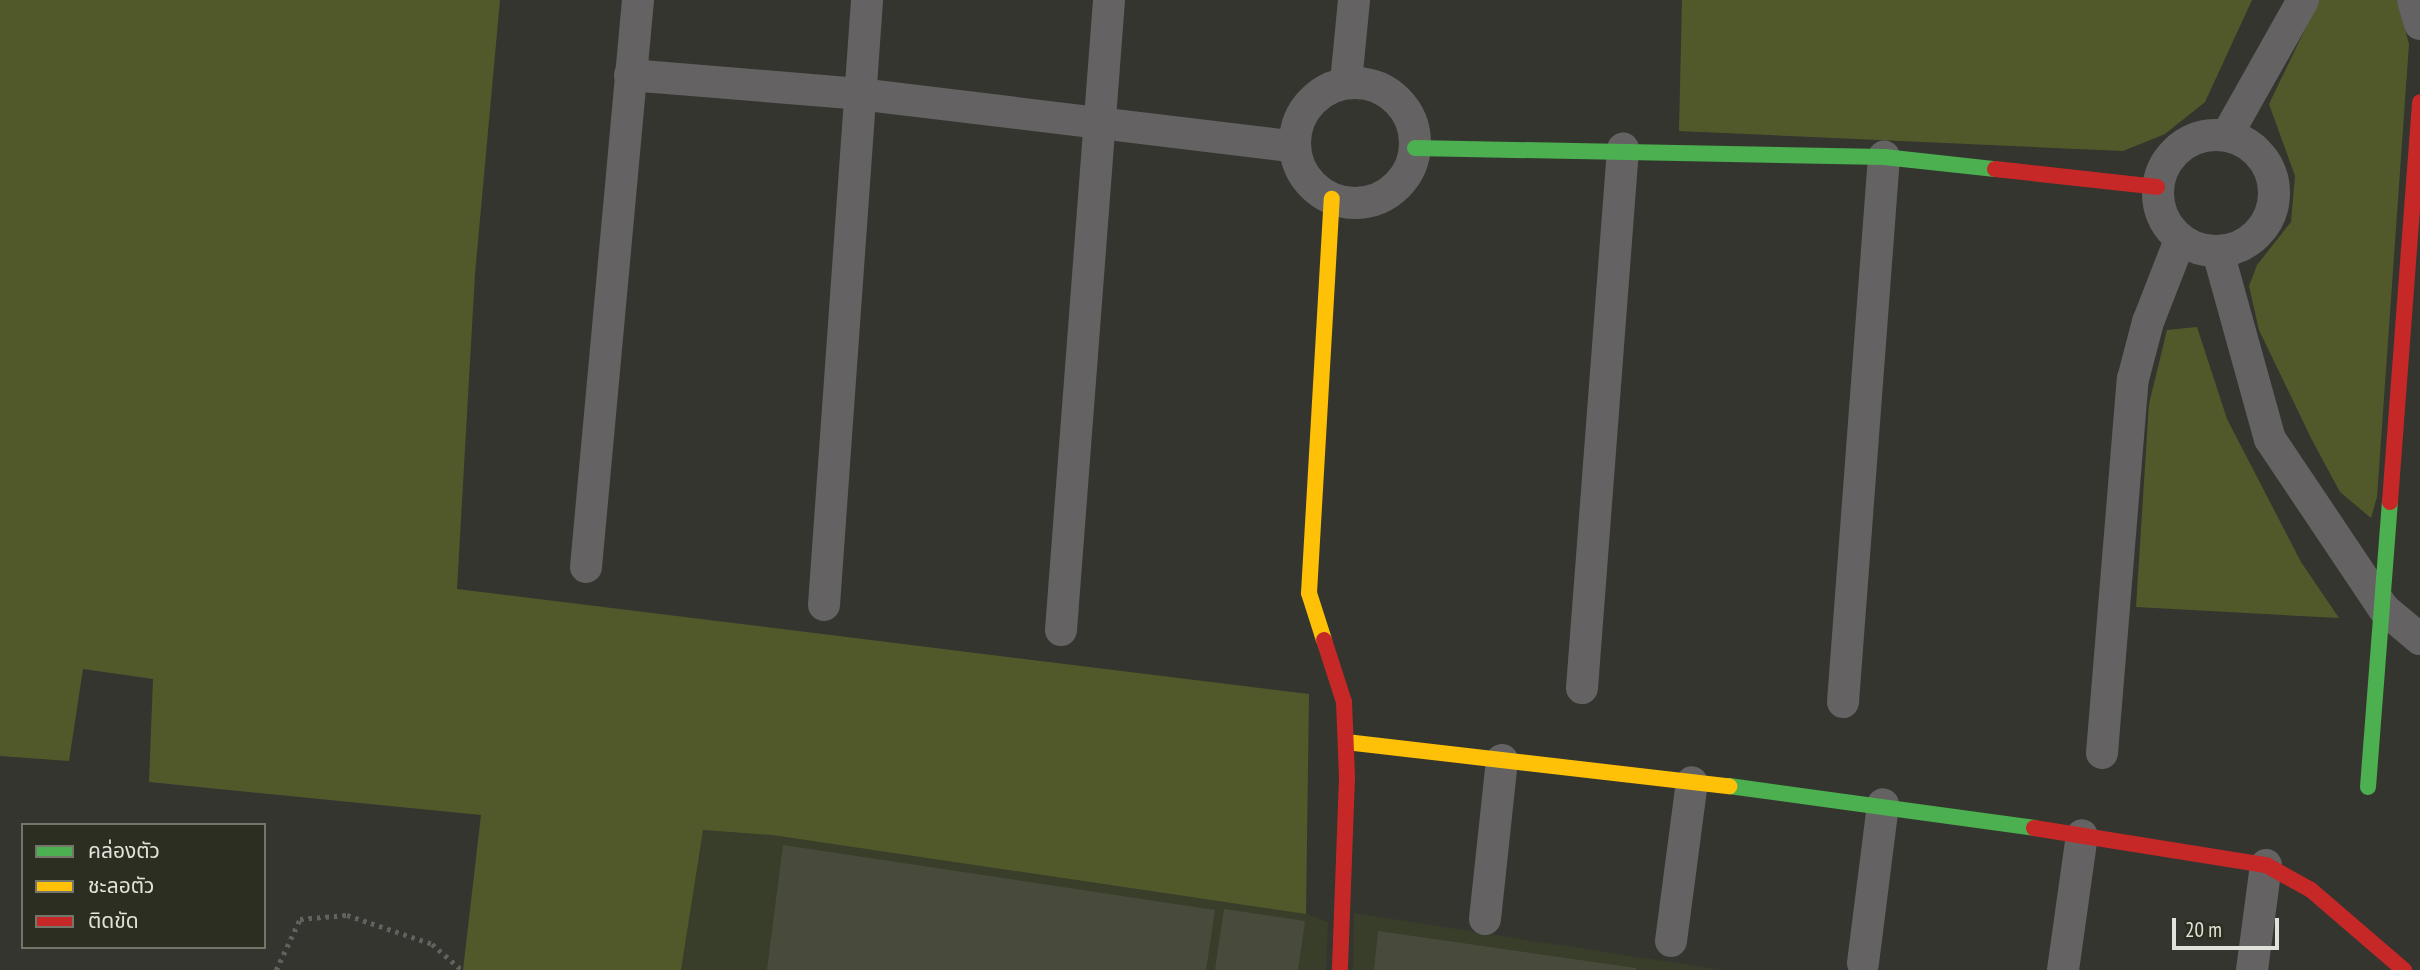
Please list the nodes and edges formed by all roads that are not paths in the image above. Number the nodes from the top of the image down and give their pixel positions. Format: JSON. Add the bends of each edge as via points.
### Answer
{"nodes":[{"id":1,"x":638,"y":0,"type":"edge"},
{"id":2,"x":867,"y":0,"type":"edge"},
{"id":3,"x":1109,"y":0,"type":"edge"},
{"id":4,"x":1354,"y":0,"type":"edge"},
{"id":5,"x":2303,"y":0,"type":"edge"},
{"id":6,"x":2413,"y":0,"type":"edge"},
{"id":7,"x":2420,"y":24,"type":"edge"},
{"id":8,"x":630,"y":75,"type":"junction"},
{"id":9,"x":1346,"y":82,"type":"junction"},
{"id":10,"x":859,"y":94,"type":"junction"},
{"id":11,"x":2420,"y":102,"type":"edge"},
{"id":12,"x":1100,"y":125,"type":"junction"},
{"id":13,"x":2227,"y":135,"type":"junction"},
{"id":14,"x":1294,"y":147,"type":"junction"},
{"id":15,"x":1415,"y":148,"type":"junction"},
{"id":16,"x":1623,"y":149,"type":"junction"},
{"id":17,"x":1884,"y":157,"type":"junction"},
{"id":18,"x":2157,"y":187,"type":"junction"},
{"id":19,"x":1332,"y":199,"type":"junction"},
{"id":20,"x":2180,"y":240,"type":"junction"},
{"id":21,"x":2218,"y":252,"type":"junction"},
{"id":22,"x":586,"y":567,"type":"dead end"},
{"id":23,"x":824,"y":604,"type":"dead end"},
{"id":24,"x":2384,"y":609,"type":"junction"},
{"id":25,"x":1060,"y":629,"type":"dead end"},
{"id":26,"x":2420,"y":639,"type":"edge"},
{"id":27,"x":1581,"y":688,"type":"dead end"},
{"id":28,"x":1843,"y":702,"type":"dead end"},
{"id":29,"x":1346,"y":743,"type":"junction"},
{"id":30,"x":2102,"y":753,"type":"dead end"},
{"id":31,"x":1502,"y":760,"type":"junction"},
{"id":32,"x":1692,"y":782,"type":"junction"},
{"id":33,"x":2368,"y":787,"type":"dead end"},
{"id":34,"x":1883,"y":804,"type":"junction"},
{"id":35,"x":2082,"y":835,"type":"junction"},
{"id":36,"x":2266,"y":865,"type":"junction"},
{"id":37,"x":1485,"y":919,"type":"dead end"},
{"id":38,"x":1671,"y":941,"type":"dead end"},
{"id":39,"x":1863,"y":963,"type":"dead end"},
{"id":40,"x":1340,"y":970,"type":"edge"},
{"id":41,"x":2063,"y":970,"type":"edge"},
{"id":42,"x":2252,"y":970,"type":"edge"},
{"id":43,"x":2404,"y":970,"type":"edge"}],
"edges":[{"from":1,"to":8,"type":"street"},
{"from":2,"to":10,"type":"street"},
{"from":3,"to":12,"type":"street"},
{"from":4,"to":9,"type":"street"},
{"from":5,"to":13,"type":"street"},
{"from":6,"to":7,"type":"street"},
{"from":8,"to":10,"type":"street"},
{"from":8,"to":22,"type":"street"},
{"from":9,"to":14,"type":"street","via":[[1313,98],[1295,129]]},
{"from":9,"to":15,"type":"street","via":[[1381,88],[1396,99],[1411,121]]},
{"from":10,"to":12,"type":"street"},
{"from":10,"to":23,"type":"street"},
{"from":11,"to":24,"type":"street"},
{"from":12,"to":14,"type":"street"},
{"from":12,"to":25,"type":"street"},
{"from":13,"to":18,"type":"street","via":[[2189,140],[2162,168]]},
{"from":13,"to":21,"type":"street","via":[[2259,154],[2274,188],[2265,225],[2236,248]]},
{"from":14,"to":19,"type":"street","via":[[1305,179]]},
{"from":15,"to":16,"type":"street"},
{"from":15,"to":19,"type":"street","via":[[1401,183],[1386,195],[1369,202]]},
{"from":16,"to":17,"type":"street"},
{"from":16,"to":27,"type":"street"},
{"from":17,"to":18,"type":"street"},
{"from":17,"to":28,"type":"street"},
{"from":18,"to":20,"type":"street","via":[[2166,226]]},
{"from":19,"to":29,"type":"street","via":[[1309,593],[1344,702]]},
{"from":20,"to":21,"type":"street"},
{"from":20,"to":30,"type":"street","via":[[2148,322],[2133,380]]},
{"from":21,"to":24,"type":"street","via":[[2270,439]]},
{"from":24,"to":26,"type":"street"},
{"from":24,"to":33,"type":"street"},
{"from":29,"to":31,"type":"street"},
{"from":29,"to":40,"type":"street"},
{"from":31,"to":32,"type":"street"},
{"from":31,"to":37,"type":"street"},
{"from":32,"to":34,"type":"street"},
{"from":32,"to":38,"type":"street"},
{"from":34,"to":35,"type":"street"},
{"from":34,"to":39,"type":"street"},
{"from":35,"to":36,"type":"street"},
{"from":35,"to":41,"type":"street"},
{"from":36,"to":42,"type":"street"},
{"from":36,"to":43,"type":"street","via":[[2311,890]]}]}
